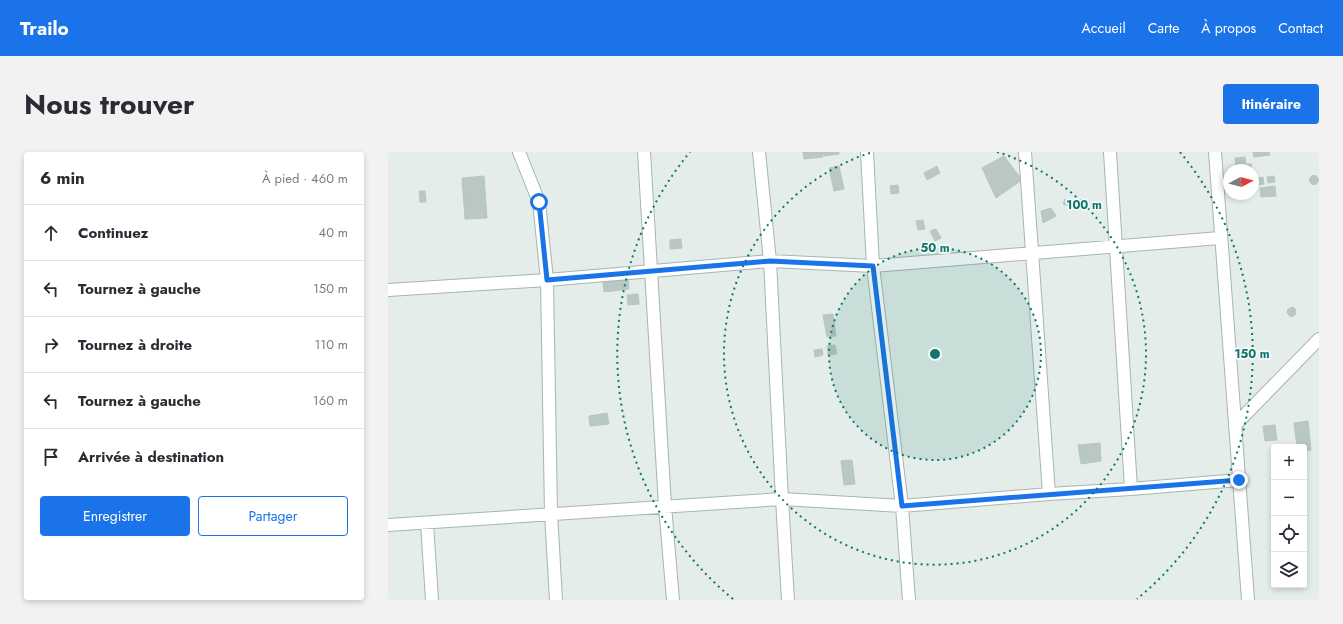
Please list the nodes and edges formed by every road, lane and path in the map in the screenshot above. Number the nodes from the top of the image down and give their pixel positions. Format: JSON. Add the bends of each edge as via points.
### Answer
{"nodes":[{"id":1,"x":518,"y":152,"type":"edge"},
{"id":2,"x":644,"y":152,"type":"edge"},
{"id":3,"x":760,"y":152,"type":"edge"},
{"id":4,"x":867,"y":152,"type":"edge"},
{"id":5,"x":1026,"y":152,"type":"edge"},
{"id":6,"x":1110,"y":152,"type":"edge"},
{"id":7,"x":1215,"y":152,"type":"edge"},
{"id":8,"x":1220,"y":238,"type":"junction"},
{"id":9,"x":1116,"y":246,"type":"junction"},
{"id":10,"x":1033,"y":253,"type":"junction"},
{"id":11,"x":770,"y":261,"type":"junction"},
{"id":12,"x":873,"y":266,"type":"junction"},
{"id":13,"x":651,"y":272,"type":"junction"},
{"id":14,"x":547,"y":280,"type":"junction"},
{"id":15,"x":388,"y":290,"type":"edge"},
{"id":16,"x":1319,"y":339,"type":"edge"},
{"id":17,"x":1235,"y":425,"type":"junction"},
{"id":18,"x":1239,"y":480,"type":"junction"},
{"id":19,"x":1131,"y":489,"type":"junction"},
{"id":20,"x":1050,"y":494,"type":"junction"},
{"id":21,"x":782,"y":499,"type":"junction"},
{"id":22,"x":665,"y":506,"type":"junction"},
{"id":23,"x":902,"y":506,"type":"junction"},
{"id":24,"x":552,"y":513,"type":"junction"},
{"id":25,"x":427,"y":523,"type":"junction"},
{"id":26,"x":388,"y":525,"type":"edge"},
{"id":27,"x":432,"y":600,"type":"edge"},
{"id":28,"x":556,"y":600,"type":"edge"},
{"id":29,"x":673,"y":600,"type":"edge"},
{"id":30,"x":788,"y":600,"type":"edge"},
{"id":31,"x":909,"y":600,"type":"edge"},
{"id":32,"x":1248,"y":600,"type":"edge"}],
"edges":[{"from":1,"to":14,"type":"street","via":[[539,202]]},
{"from":2,"to":13,"type":"street"},
{"from":3,"to":11,"type":"street"},
{"from":4,"to":12,"type":"street"},
{"from":5,"to":10,"type":"street"},
{"from":6,"to":9,"type":"street"},
{"from":7,"to":8,"type":"street"},
{"from":8,"to":9,"type":"street"},
{"from":8,"to":17,"type":"street"},
{"from":9,"to":10,"type":"street"},
{"from":9,"to":19,"type":"street"},
{"from":10,"to":12,"type":"street"},
{"from":10,"to":20,"type":"street"},
{"from":11,"to":12,"type":"street"},
{"from":11,"to":13,"type":"street"},
{"from":11,"to":21,"type":"street"},
{"from":12,"to":23,"type":"street"},
{"from":13,"to":14,"type":"street"},
{"from":13,"to":22,"type":"street"},
{"from":14,"to":15,"type":"street"},
{"from":14,"to":24,"type":"street"},
{"from":16,"to":17,"type":"street"},
{"from":17,"to":18,"type":"street"},
{"from":18,"to":19,"type":"street"},
{"from":18,"to":32,"type":"street"},
{"from":19,"to":20,"type":"street"},
{"from":20,"to":23,"type":"street"},
{"from":21,"to":22,"type":"street"},
{"from":21,"to":23,"type":"street"},
{"from":21,"to":30,"type":"street"},
{"from":22,"to":24,"type":"street"},
{"from":22,"to":29,"type":"street"},
{"from":23,"to":31,"type":"street"},
{"from":24,"to":25,"type":"street"},
{"from":24,"to":28,"type":"street"},
{"from":25,"to":26,"type":"street"},
{"from":25,"to":27,"type":"street"}]}
